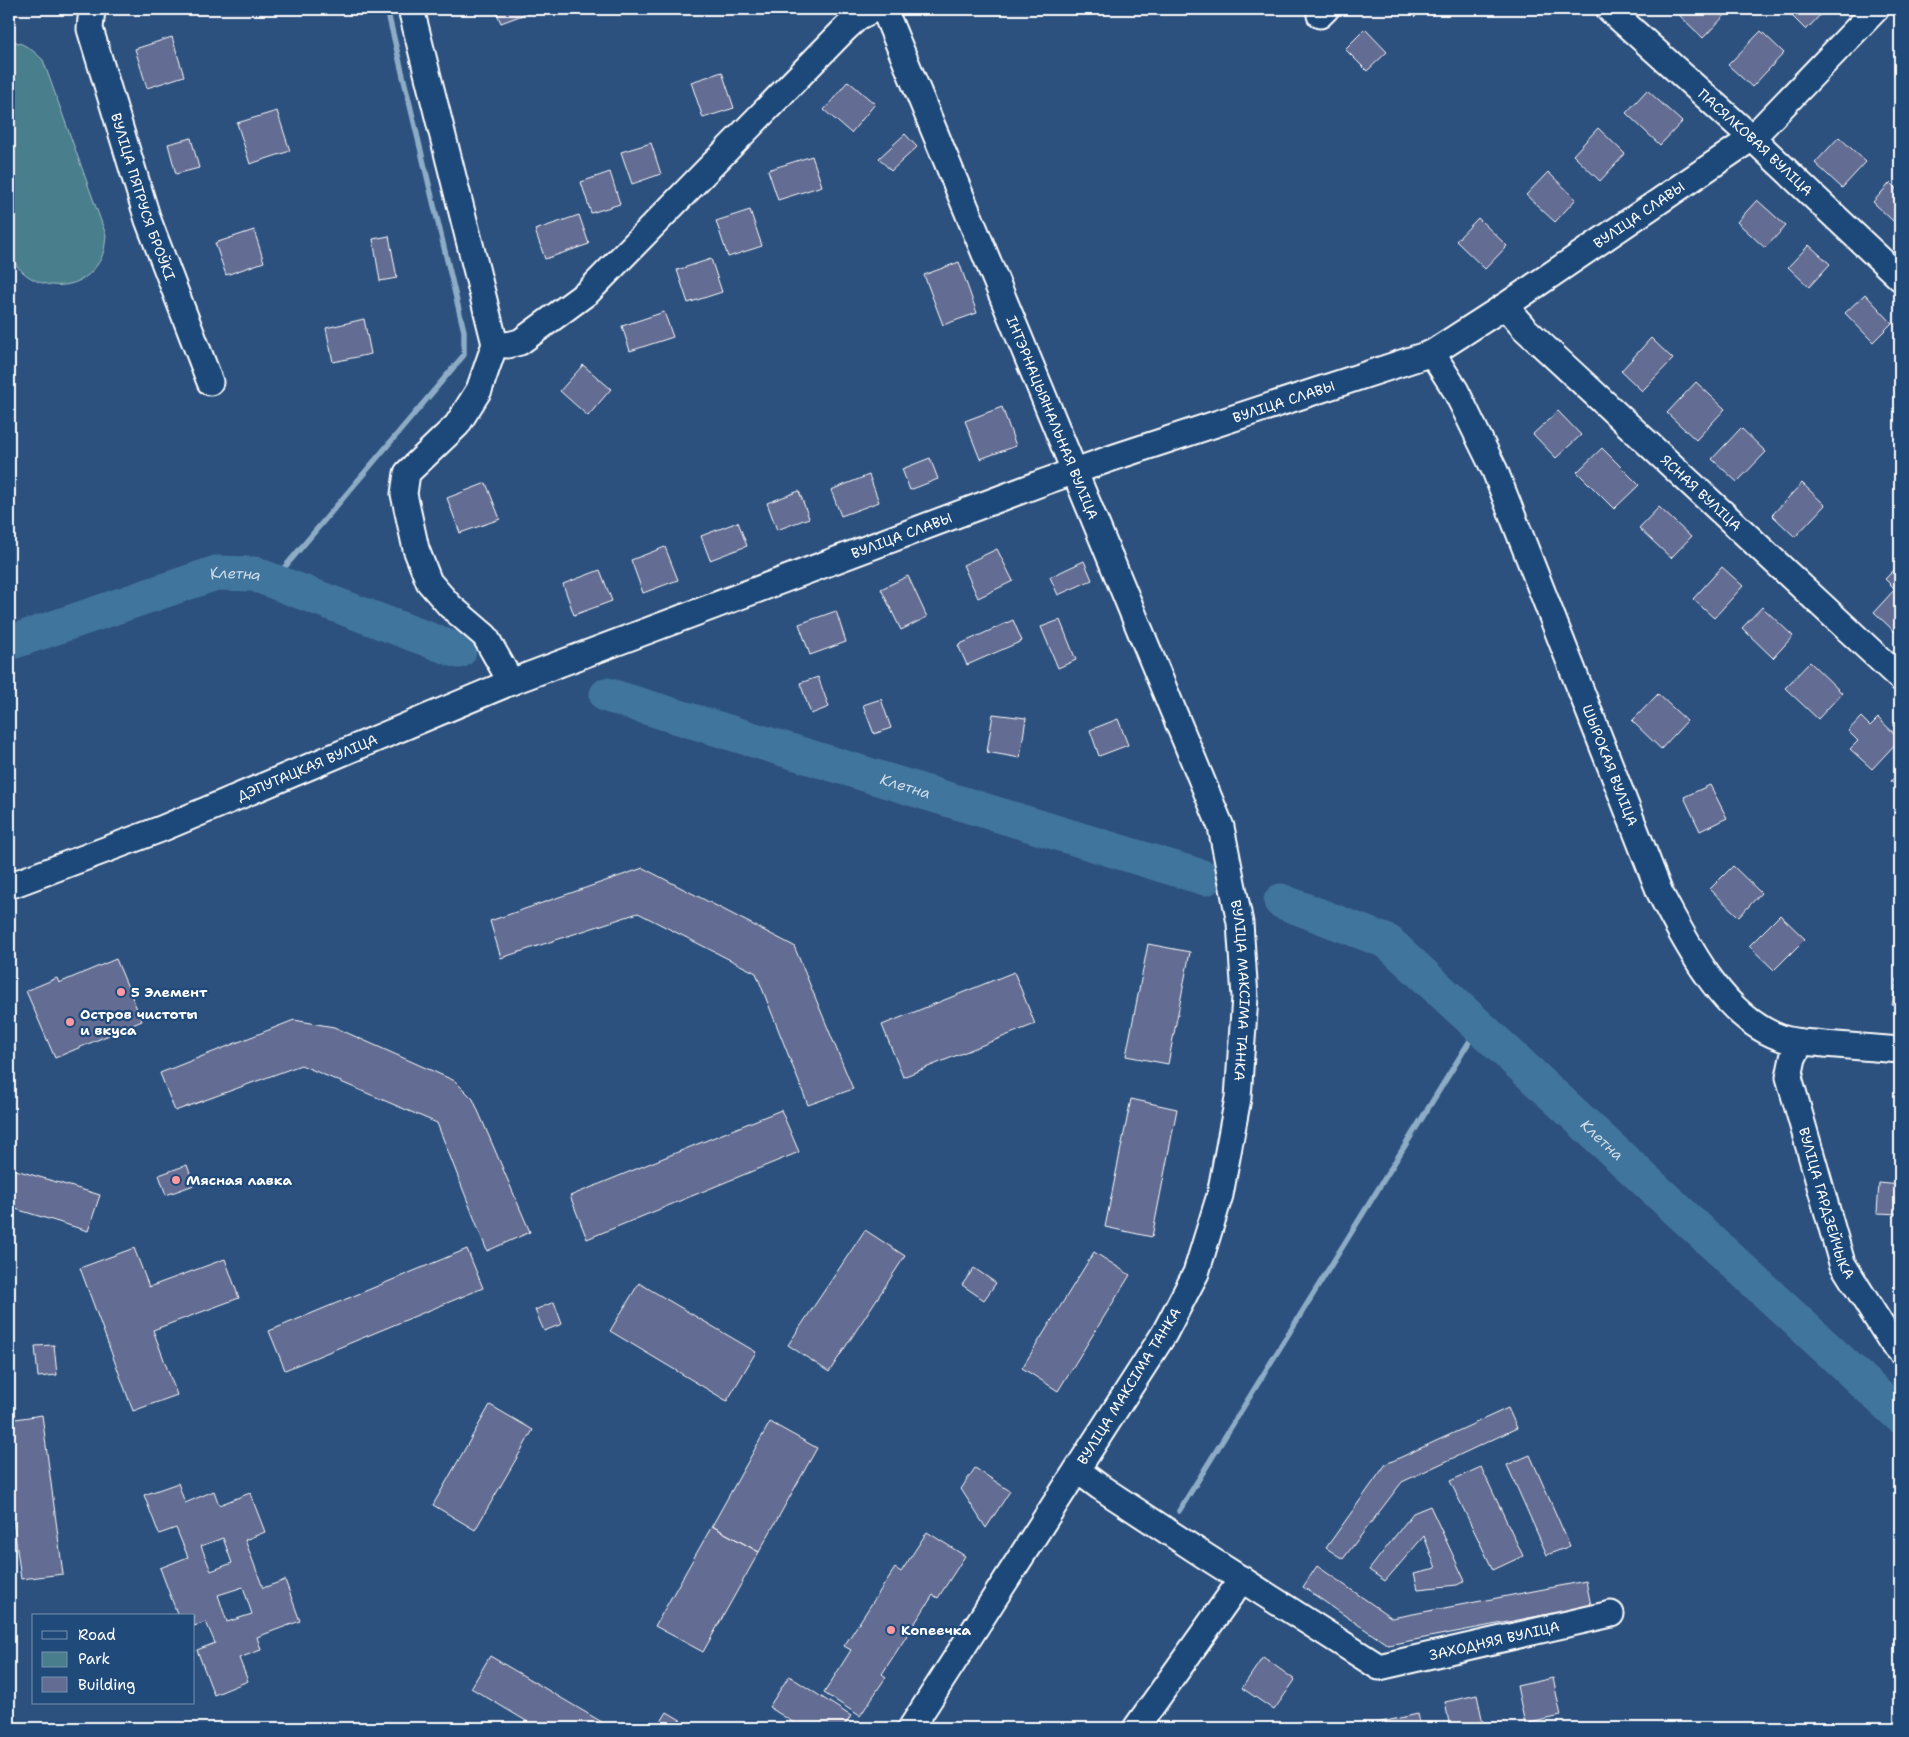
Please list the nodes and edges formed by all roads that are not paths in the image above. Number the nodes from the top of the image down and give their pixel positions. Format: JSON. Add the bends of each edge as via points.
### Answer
{"nodes":[{"id":1,"x":92,"y":9,"type":"edge"},
{"id":2,"x":411,"y":9,"type":"edge"},
{"id":3,"x":874,"y":9,"type":"edge"},
{"id":4,"x":884,"y":9,"type":"edge"},
{"id":5,"x":1609,"y":9,"type":"edge"},
{"id":6,"x":1876,"y":9,"type":"edge"},
{"id":7,"x":1752,"y":138,"type":"junction"},
{"id":8,"x":1900,"y":278,"type":"edge"},
{"id":9,"x":1505,"y":306,"type":"junction"},
{"id":10,"x":495,"y":344,"type":"junction"},
{"id":11,"x":1432,"y":353,"type":"junction"},
{"id":12,"x":210,"y":382,"type":"dead end"},
{"id":13,"x":1075,"y":470,"type":"junction"},
{"id":14,"x":605,"y":647,"type":"joint"},
{"id":15,"x":1900,"y":678,"type":"edge"},
{"id":16,"x":511,"y":682,"type":"junction"},
{"id":17,"x":1221,"y":827,"type":"joint"},
{"id":18,"x":9,"y":886,"type":"edge"},
{"id":19,"x":1801,"y":1042,"type":"junction"},
{"id":20,"x":1900,"y":1050,"type":"edge"},
{"id":21,"x":1900,"y":1351,"type":"edge"},
{"id":22,"x":1077,"y":1470,"type":"junction"},
{"id":23,"x":1242,"y":1579,"type":"junction"},
{"id":24,"x":1611,"y":1614,"type":"dead end"},
{"id":25,"x":911,"y":1728,"type":"edge"},
{"id":26,"x":1136,"y":1728,"type":"edge"}],
"edges":[{"from":1,"to":12,"type":"street","name":"ВУЛІЦА ПЯТРУСЯ БРОЎКІ","via":[[90,29],[148,220]]},
{"from":2,"to":10,"type":"street"},
{"from":3,"to":10,"type":"street","via":[[845,29],[588,292],[520,342]]},
{"from":4,"to":13,"type":"street","name":"ІНТЭРНАЦЫЯНАЛЬНАЯ ВУЛІЦА"},
{"from":5,"to":7,"type":"street","name":"ПАСЯЛКОВАЯ ВУЛІЦА"},
{"from":6,"to":7,"type":"street","name":"ВУЛІЦА СЛАВЫ"},
{"from":7,"to":8,"type":"street","name":"ПАСЯЛКОВАЯ ВУЛІЦА"},
{"from":7,"to":9,"type":"street","name":"ВУЛІЦА СЛАВЫ"},
{"from":9,"to":11,"type":"street","name":"ВУЛІЦА СЛАВЫ"},
{"from":9,"to":15,"type":"street","name":"ЯСНАЯ ВУЛІЦА","via":[[1524,328]]},
{"from":10,"to":16,"type":"street","via":[[479,390],[457,425],[407,473],[404,494],[416,549],[429,582],[450,606],[485,636]]},
{"from":11,"to":13,"type":"street","name":"ВУЛІЦА СЛАВЫ"},
{"from":11,"to":19,"type":"street","name":"ШЫРОКАЯ ВУЛІЦА","via":[[1456,391],[1495,471],[1660,893],[1691,951],[1726,999],[1754,1024],[1780,1038]]},
{"from":13,"to":14,"type":"street","name":"ВУЛІЦА СЛАВЫ"},
{"from":13,"to":17,"type":"street","name":"ІНТЭРНАЦЫЯНАЛЬНАЯ ВУЛІЦА"},
{"from":14,"to":16,"type":"street","name":"ДЭПУТАЦКАЯ ВУЛІЦА"},
{"from":16,"to":18,"type":"street","name":"ДЭПУТАЦКАЯ ВУЛІЦА","via":[[161,829]]},
{"from":17,"to":22,"type":"street","name":"ВУЛІЦА МАКСІМА ТАНКА","via":[[1240,923],[1245,997],[1238,1098],[1220,1195],[1196,1273],[1187,1291],[1164,1334]]},
{"from":19,"to":20,"type":"street","name":"ШЫРОКАЯ ВУЛІЦА"},
{"from":19,"to":21,"type":"street","name":"ВУЛІЦА ГАРДЗЕЙЧЫКА","via":[[1789,1077],[1842,1263]]},
{"from":22,"to":23,"type":"street"},
{"from":22,"to":25,"type":"street","name":"ВУЛІЦА МАКСІМА ТАНКА"},
{"from":23,"to":24,"type":"street","name":"ЗАХОДНЯЯ ВУЛІЦА","via":[[1379,1667]]},
{"from":23,"to":26,"type":"street"}]}
